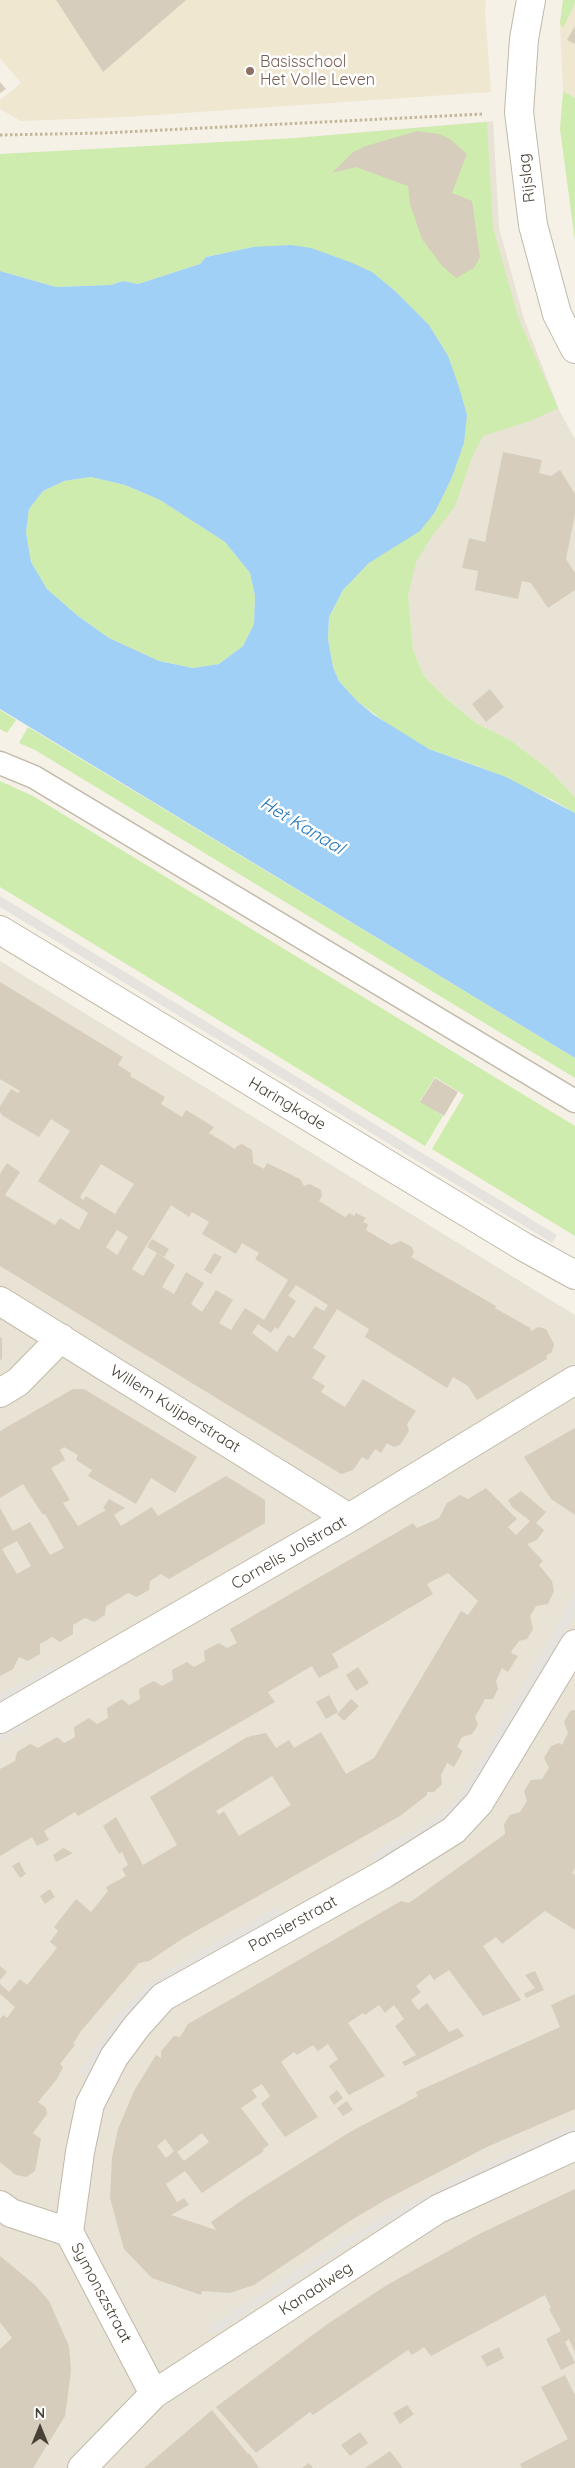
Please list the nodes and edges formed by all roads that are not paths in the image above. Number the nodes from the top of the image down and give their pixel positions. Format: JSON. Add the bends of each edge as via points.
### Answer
{"nodes":[{"id":1,"x":531,"y":0,"type":"edge"},
{"id":2,"x":575,"y":349,"type":"edge"},
{"id":3,"x":0,"y":763,"type":"edge"},
{"id":4,"x":0,"y":930,"type":"edge"},
{"id":5,"x":575,"y":1101,"type":"edge"},
{"id":6,"x":575,"y":1275,"type":"edge"},
{"id":7,"x":0,"y":1301,"type":"edge"},
{"id":8,"x":61,"y":1338,"type":"junction"},
{"id":9,"x":575,"y":1380,"type":"edge"},
{"id":10,"x":0,"y":1393,"type":"edge"},
{"id":11,"x":349,"y":1518,"type":"junction"},
{"id":12,"x":575,"y":1644,"type":"edge"},
{"id":13,"x":0,"y":1720,"type":"edge"},
{"id":14,"x":575,"y":2146,"type":"edge"},
{"id":15,"x":0,"y":2205,"type":"edge"},
{"id":16,"x":69,"y":2232,"type":"junction"},
{"id":17,"x":154,"y":2394,"type":"junction"},
{"id":18,"x":82,"y":2468,"type":"edge"}],
"edges":[{"from":1,"to":2,"type":"street","name":"Rijslag","via":[[524,38],[519,112],[533,225],[557,314]]},
{"from":3,"to":5,"type":"lane","via":[[34,777]]},
{"from":4,"to":6,"type":"street","name":"Haringkade"},
{"from":7,"to":8,"type":"street","name":"Willem Kuijperstraat"},
{"from":8,"to":10,"type":"street","via":[[18,1382]]},
{"from":8,"to":11,"type":"street","name":"Willem Kuijperstraat"},
{"from":9,"to":11,"type":"street","name":"Cornelis Jolstraat"},
{"from":11,"to":13,"type":"street","name":"Cornelis Jolstraat"},
{"from":12,"to":16,"type":"street","name":"Pansierstraat","via":[[479,1802],[454,1830],[384,1874],[163,1997],[137,2026],[114,2058],[90,2104]]},
{"from":14,"to":17,"type":"street","name":"Kanaalweg","via":[[438,2209]]},
{"from":15,"to":16,"type":"street","name":"Symonszstraat","via":[[11,2213]]},
{"from":16,"to":17,"type":"street","name":"Symonszstraat"},
{"from":17,"to":18,"type":"street","name":"Kanaalweg"}]}
